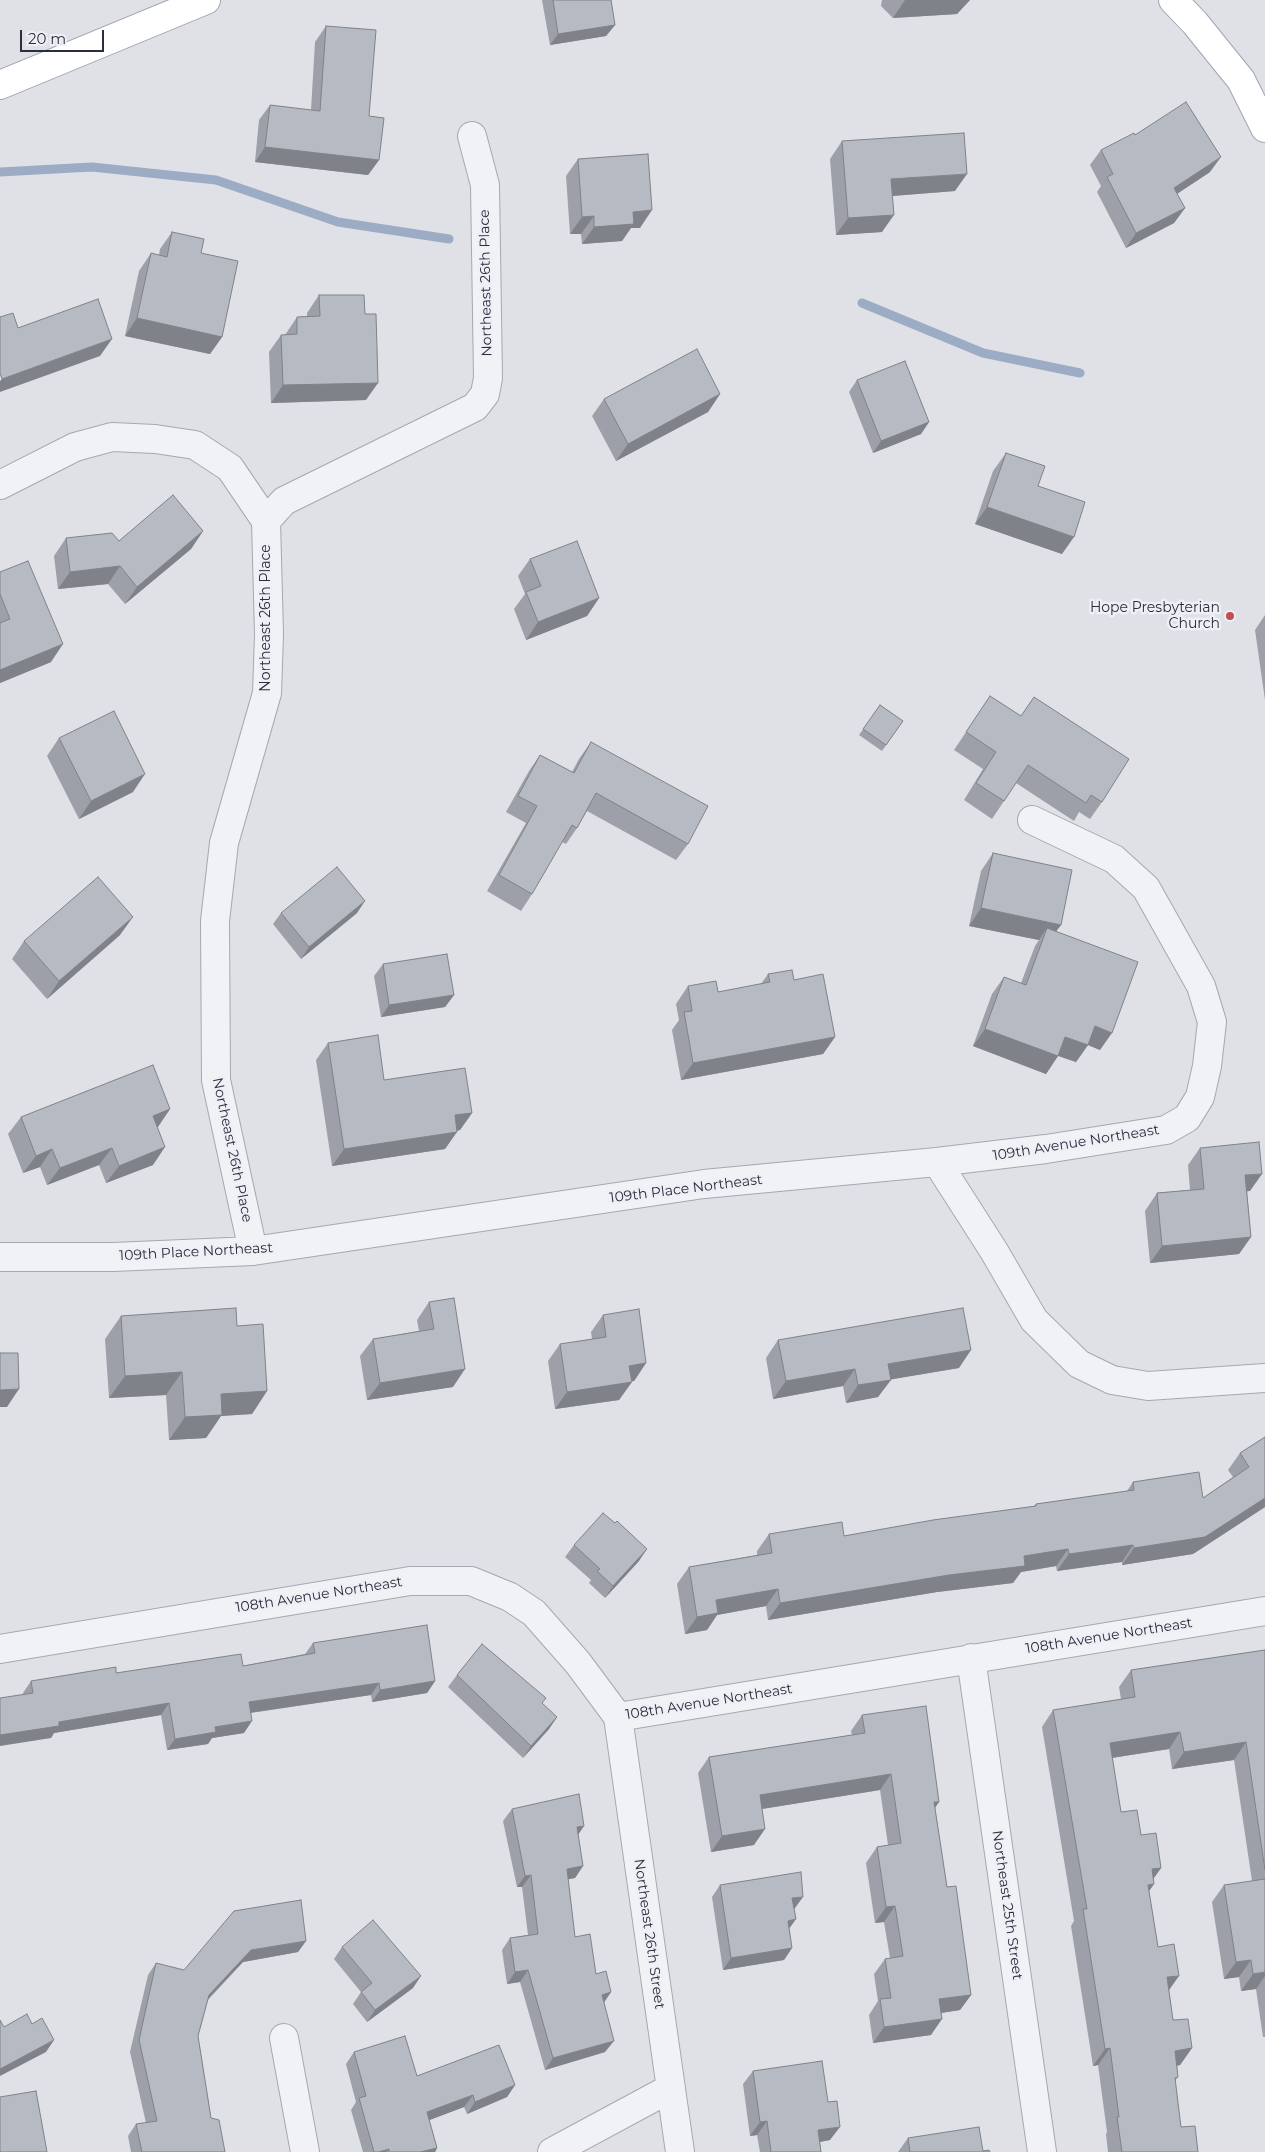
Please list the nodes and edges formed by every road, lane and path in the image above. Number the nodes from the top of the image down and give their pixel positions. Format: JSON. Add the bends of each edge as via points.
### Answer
{"nodes":[{"id":1,"x":206,"y":0,"type":"edge"},
{"id":2,"x":1173,"y":0,"type":"edge"},
{"id":3,"x":0,"y":85,"type":"edge"},
{"id":4,"x":1265,"y":128,"type":"edge"},
{"id":5,"x":472,"y":136,"type":"dead end"},
{"id":6,"x":0,"y":485,"type":"edge"},
{"id":7,"x":266,"y":521,"type":"junction"},
{"id":8,"x":1032,"y":820,"type":"dead end"},
{"id":9,"x":937,"y":1162,"type":"junction"},
{"id":10,"x":253,"y":1251,"type":"junction"},
{"id":11,"x":0,"y":1257,"type":"edge"},
{"id":12,"x":1265,"y":1378,"type":"edge"},
{"id":13,"x":1265,"y":1611,"type":"edge"},
{"id":14,"x":0,"y":1649,"type":"edge"},
{"id":15,"x":971,"y":1658,"type":"junction"},
{"id":16,"x":618,"y":1717,"type":"junction"},
{"id":17,"x":284,"y":2038,"type":"dead end"},
{"id":18,"x":671,"y":2088,"type":"junction"},
{"id":19,"x":305,"y":2152,"type":"edge"},
{"id":20,"x":552,"y":2152,"type":"edge"},
{"id":21,"x":680,"y":2152,"type":"edge"},
{"id":22,"x":1042,"y":2152,"type":"edge"}],
"edges":[{"from":1,"to":3,"type":"main road"},
{"from":2,"to":4,"type":"main road","via":[[1241,80]]},
{"from":5,"to":7,"type":"street","name":"Northeast 26th Place","via":[[485,185],[488,378],[485,394],[475,407],[284,501]]},
{"from":6,"to":7,"type":"street","via":[[75,447],[112,437],[155,439],[195,445],[230,468]]},
{"from":7,"to":10,"type":"street","name":"Northeast 26th Place","via":[[267,693],[224,843],[216,920],[216,1080]]},
{"from":8,"to":9,"type":"street","name":"109th Avenue Northeast","via":[[1114,859],[1146,888],[1201,986],[1212,1022],[1200,1098],[1187,1118],[1166,1130]]},
{"from":9,"to":10,"type":"street","name":"109th Place Northeast","via":[[704,1184]]},
{"from":9,"to":12,"type":"street","via":[[1034,1320],[1079,1364],[1112,1380],[1148,1386]]},
{"from":10,"to":11,"type":"street","name":"109th Place Northeast","via":[[113,1257]]},
{"from":13,"to":15,"type":"street","name":"108th Avenue Northeast"},
{"from":14,"to":16,"type":"street","name":"108th Avenue Northeast","via":[[410,1581],[471,1582],[510,1597],[534,1612]]},
{"from":15,"to":16,"type":"street","name":"108th Avenue Northeast"},
{"from":15,"to":22,"type":"street","name":"Northeast 25th Street"},
{"from":16,"to":18,"type":"street","name":"Northeast 26th Street"},
{"from":17,"to":19,"type":"street"},
{"from":18,"to":20,"type":"street"},
{"from":18,"to":21,"type":"street","name":"Northeast 26th Street"}]}
